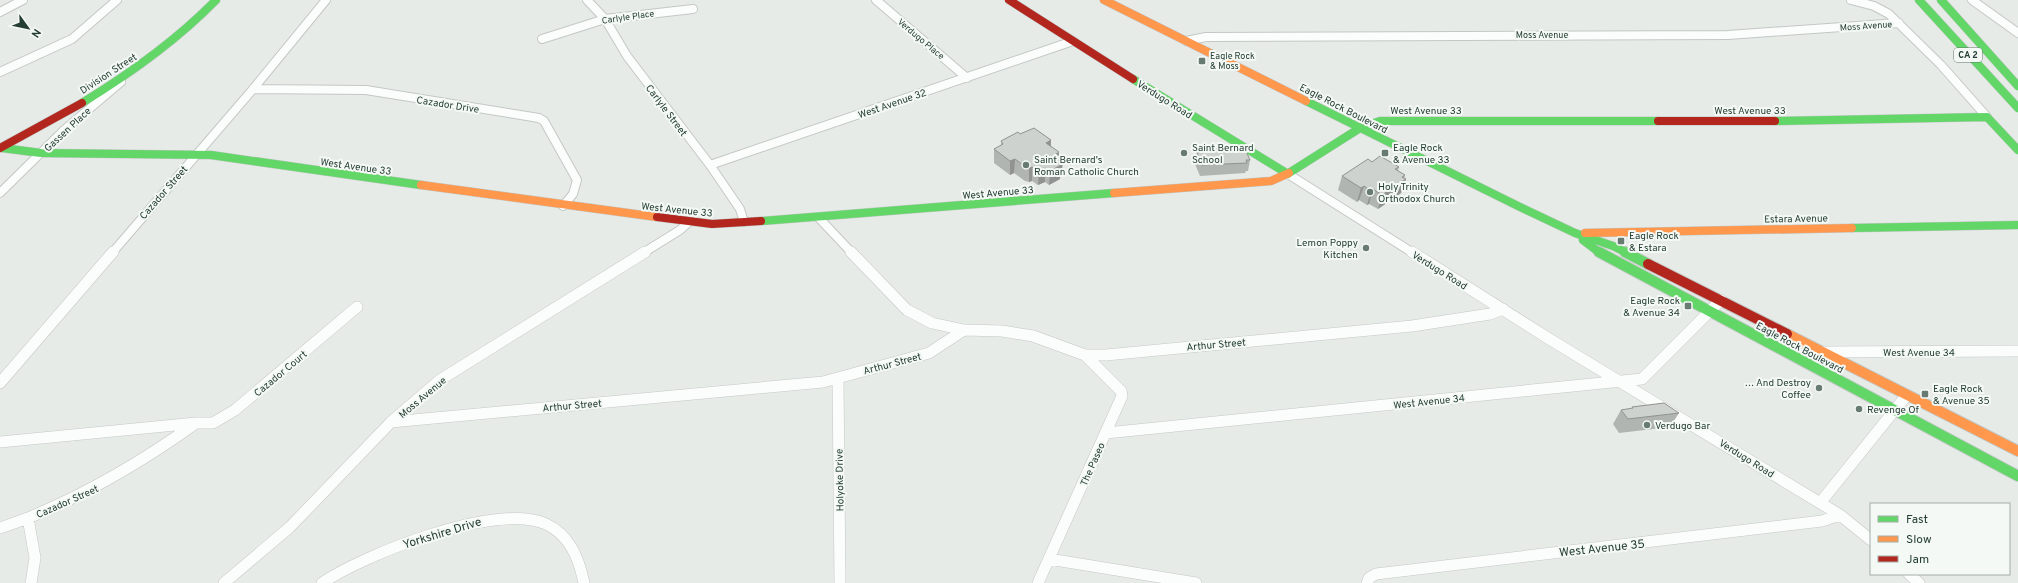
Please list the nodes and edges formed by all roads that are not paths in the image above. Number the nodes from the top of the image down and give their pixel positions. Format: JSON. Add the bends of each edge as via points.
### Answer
{"nodes":[{"id":1,"x":117,"y":0,"type":"edge"},
{"id":2,"x":216,"y":0,"type":"edge"},
{"id":3,"x":326,"y":0,"type":"edge"},
{"id":4,"x":587,"y":0,"type":"edge"},
{"id":5,"x":876,"y":0,"type":"edge"},
{"id":6,"x":1009,"y":0,"type":"edge"},
{"id":7,"x":1104,"y":0,"type":"edge"},
{"id":8,"x":1851,"y":0,"type":"edge"},
{"id":9,"x":1918,"y":0,"type":"edge"},
{"id":10,"x":1941,"y":0,"type":"edge"},
{"id":11,"x":1945,"y":0,"type":"edge"},
{"id":12,"x":1972,"y":0,"type":"edge"},
{"id":13,"x":23,"y":1,"type":"edge"},
{"id":14,"x":693,"y":9,"type":"dead end"},
{"id":15,"x":1951,"y":11,"type":"junction"},
{"id":16,"x":0,"y":12,"type":"edge"},
{"id":17,"x":605,"y":20,"type":"junction"},
{"id":18,"x":1898,"y":23,"type":"junction"},
{"id":19,"x":2018,"y":33,"type":"edge"},
{"id":20,"x":542,"y":39,"type":"dead end"},
{"id":21,"x":1073,"y":41,"type":"junction"},
{"id":22,"x":1186,"y":41,"type":"junction"},
{"id":23,"x":136,"y":69,"type":"junction"},
{"id":24,"x":0,"y":72,"type":"edge"},
{"id":25,"x":967,"y":78,"type":"junction"},
{"id":26,"x":2018,"y":86,"type":"edge"},
{"id":27,"x":253,"y":89,"type":"junction"},
{"id":28,"x":2018,"y":108,"type":"edge"},
{"id":29,"x":1987,"y":117,"type":"junction"},
{"id":30,"x":1360,"y":128,"type":"junction"},
{"id":31,"x":1,"y":148,"type":"edge"},
{"id":32,"x":2018,"y":150,"type":"edge"},
{"id":33,"x":41,"y":153,"type":"junction"},
{"id":34,"x":196,"y":154,"type":"junction"},
{"id":35,"x":710,"y":165,"type":"junction"},
{"id":36,"x":1288,"y":174,"type":"junction"},
{"id":37,"x":0,"y":193,"type":"edge"},
{"id":38,"x":564,"y":206,"type":"junction"},
{"id":39,"x":818,"y":217,"type":"junction"},
{"id":40,"x":689,"y":222,"type":"junction"},
{"id":41,"x":744,"y":222,"type":"junction"},
{"id":42,"x":2018,"y":225,"type":"edge"},
{"id":43,"x":1575,"y":233,"type":"junction"},
{"id":44,"x":1721,"y":300,"type":"junction"},
{"id":45,"x":357,"y":307,"type":"dead end"},
{"id":46,"x":1503,"y":309,"type":"junction"},
{"id":47,"x":1709,"y":311,"type":"junction"},
{"id":48,"x":964,"y":330,"type":"junction"},
{"id":49,"x":2018,"y":351,"type":"edge"},
{"id":50,"x":1820,"y":352,"type":"junction"},
{"id":51,"x":1085,"y":355,"type":"junction"},
{"id":52,"x":2,"y":378,"type":"edge"},
{"id":53,"x":838,"y":378,"type":"junction"},
{"id":54,"x":1620,"y":380,"type":"junction"},
{"id":55,"x":1906,"y":396,"type":"junction"},
{"id":56,"x":1894,"y":409,"type":"junction"},
{"id":57,"x":391,"y":422,"type":"junction"},
{"id":58,"x":196,"y":423,"type":"junction"},
{"id":59,"x":1106,"y":433,"type":"junction"},
{"id":60,"x":0,"y":442,"type":"edge"},
{"id":61,"x":2018,"y":451,"type":"edge"},
{"id":62,"x":2018,"y":476,"type":"edge"},
{"id":63,"x":1820,"y":503,"type":"junction"},
{"id":64,"x":1840,"y":515,"type":"junction"},
{"id":65,"x":28,"y":518,"type":"junction"},
{"id":66,"x":0,"y":528,"type":"edge"},
{"id":67,"x":1870,"y":539,"type":"edge"},
{"id":68,"x":1049,"y":559,"type":"junction"},
{"id":69,"x":1910,"y":575,"type":"edge"},
{"id":70,"x":31,"y":583,"type":"edge"},
{"id":71,"x":224,"y":583,"type":"edge"},
{"id":72,"x":322,"y":583,"type":"edge"},
{"id":73,"x":584,"y":583,"type":"edge"},
{"id":74,"x":840,"y":583,"type":"edge"},
{"id":75,"x":1038,"y":583,"type":"edge"},
{"id":76,"x":1196,"y":583,"type":"edge"},
{"id":77,"x":1367,"y":583,"type":"edge"},
{"id":78,"x":1919,"y":583,"type":"edge"}],
"edges":[{"from":1,"to":24,"type":"street","via":[[72,39]]},
{"from":2,"to":23,"type":"main road","name":"Division Street","via":[[175,40]]},
{"from":3,"to":27,"type":"street","name":"Cazador Street"},
{"from":4,"to":17,"type":"street","name":"Carlyle Street"},
{"from":5,"to":25,"type":"street","name":"Verdugo Place"},
{"from":6,"to":21,"type":"main road","name":"Verdugo Road"},
{"from":7,"to":22,"type":"main road","name":"Eagle Rock Boulevard"},
{"from":8,"to":18,"type":"street","via":[[1881,9]]},
{"from":9,"to":28,"type":"main road","number":"CA 2"},
{"from":10,"to":15,"type":"main road","number":"CA 2"},
{"from":11,"to":15,"type":"main road"},
{"from":12,"to":19,"type":"street"},
{"from":13,"to":16,"type":"street"},
{"from":14,"to":17,"type":"street","name":"Carlyle Place"},
{"from":15,"to":26,"type":"main road","number":"CA 2"},
{"from":17,"to":20,"type":"street","name":"Carlyle Place"},
{"from":17,"to":35,"type":"street","name":"Carlyle Street","via":[[627,56]]},
{"from":18,"to":22,"type":"street","name":"Moss Avenue","via":[[1728,35],[1214,37]]},
{"from":18,"to":29,"type":"street","via":[[1941,65]]},
{"from":21,"to":25,"type":"street","name":"West Avenue 32"},
{"from":21,"to":36,"type":"main road","name":"Verdugo Road","via":[[1182,111]]},
{"from":22,"to":30,"type":"main road","name":"Eagle Rock Boulevard"},
{"from":23,"to":31,"type":"main road","name":"Division Street"},
{"from":23,"to":33,"type":"street","name":"Gassen Place"},
{"from":25,"to":35,"type":"street","name":"West Avenue 32"},
{"from":27,"to":34,"type":"street","name":"Cazador Street"},
{"from":27,"to":38,"type":"street","name":"Cazador Drive","via":[[366,90],[539,118],[544,121],[577,180]]},
{"from":29,"to":30,"type":"main road","name":"West Avenue 33","via":[[1796,121],[1380,121]]},
{"from":29,"to":32,"type":"main road"},
{"from":30,"to":36,"type":"main road","name":"West Avenue 33"},
{"from":30,"to":43,"type":"main road","name":"Eagle Rock Boulevard"},
{"from":31,"to":33,"type":"main road","name":"West Avenue 33"},
{"from":33,"to":34,"type":"main road","name":"West Avenue 33"},
{"from":33,"to":37,"type":"street","name":"Gassen Place"},
{"from":34,"to":38,"type":"main road","name":"West Avenue 33"},
{"from":34,"to":52,"type":"street","name":"Cazador Street"},
{"from":35,"to":41,"type":"street","name":"Carlyle Street","via":[[740,209]]},
{"from":36,"to":39,"type":"main road","name":"West Avenue 33","via":[[1271,181]]},
{"from":36,"to":46,"type":"street","name":"Verdugo Road"},
{"from":38,"to":40,"type":"main road","name":"West Avenue 33"},
{"from":39,"to":41,"type":"main road","name":"West Avenue 33"},
{"from":39,"to":48,"type":"street","via":[[907,310],[932,323]]},
{"from":40,"to":41,"type":"main road","name":"West Avenue 33"},
{"from":40,"to":57,"type":"street","name":"Moss Avenue","via":[[440,380]]},
{"from":42,"to":43,"type":"main road","name":"Estara Avenue"},
{"from":43,"to":44,"type":"main road","name":"Eagle Rock Boulevard","via":[[1613,246]]},
{"from":43,"to":47,"type":"main road","name":"Eagle Rock Boulevard","via":[[1604,256]]},
{"from":44,"to":47,"type":"street","name":"West Avenue 34"},
{"from":44,"to":50,"type":"main road","name":"Eagle Rock Boulevard"},
{"from":45,"to":58,"type":"street","name":"Cazador Court","via":[[235,410],[213,423]]},
{"from":46,"to":51,"type":"street","name":"Arthur Street","via":[[1490,314],[1414,326]]},
{"from":46,"to":54,"type":"street","name":"Verdugo Road"},
{"from":47,"to":54,"type":"street","name":"West Avenue 34","via":[[1642,378]]},
{"from":47,"to":56,"type":"main road","name":"Eagle Rock Boulevard"},
{"from":48,"to":51,"type":"street","name":"Arthur Street","via":[[1002,331],[1034,336]]},
{"from":48,"to":53,"type":"street","name":"Arthur Street","via":[[929,353]]},
{"from":49,"to":50,"type":"street","name":"West Avenue 34"},
{"from":50,"to":55,"type":"main road","name":"Eagle Rock Boulevard"},
{"from":51,"to":59,"type":"street","name":"The Paseo","via":[[1122,396]]},
{"from":53,"to":57,"type":"street","name":"Arthur Street","via":[[823,382]]},
{"from":53,"to":74,"type":"street","name":"Holyoke Drive"},
{"from":54,"to":59,"type":"street","name":"West Avenue 34","via":[[1449,400]]},
{"from":54,"to":63,"type":"street","name":"Verdugo Road"},
{"from":55,"to":56,"type":"street"},
{"from":55,"to":61,"type":"main road","name":"Eagle Rock Boulevard"},
{"from":56,"to":62,"type":"main road","name":"Eagle Rock Boulevard"},
{"from":56,"to":63,"type":"street"},
{"from":57,"to":71,"type":"street","name":"Moss Avenue","via":[[290,527]]},
{"from":58,"to":60,"type":"street"},
{"from":58,"to":65,"type":"street","name":"Cazador Street","via":[[110,481],[80,497]]},
{"from":59,"to":68,"type":"street","name":"The Paseo"},
{"from":63,"to":64,"type":"street","name":"Verdugo Road"},
{"from":64,"to":67,"type":"street","name":"Verdugo Road"},
{"from":64,"to":77,"type":"street","name":"West Avenue 35","via":[[1822,521],[1376,574],[1369,578]]},
{"from":65,"to":66,"type":"street"},
{"from":65,"to":70,"type":"street","name":"Cazador Street","via":[[36,555],[35,572]]},
{"from":68,"to":75,"type":"street","name":"The Paseo"},
{"from":68,"to":76,"type":"street"},
{"from":69,"to":78,"type":"street"},
{"from":72,"to":73,"type":"street","name":"Yorkshire Drive","via":[[353,563],[372,555],[474,522],[511,518],[543,524],[568,541],[576,554]]}]}
